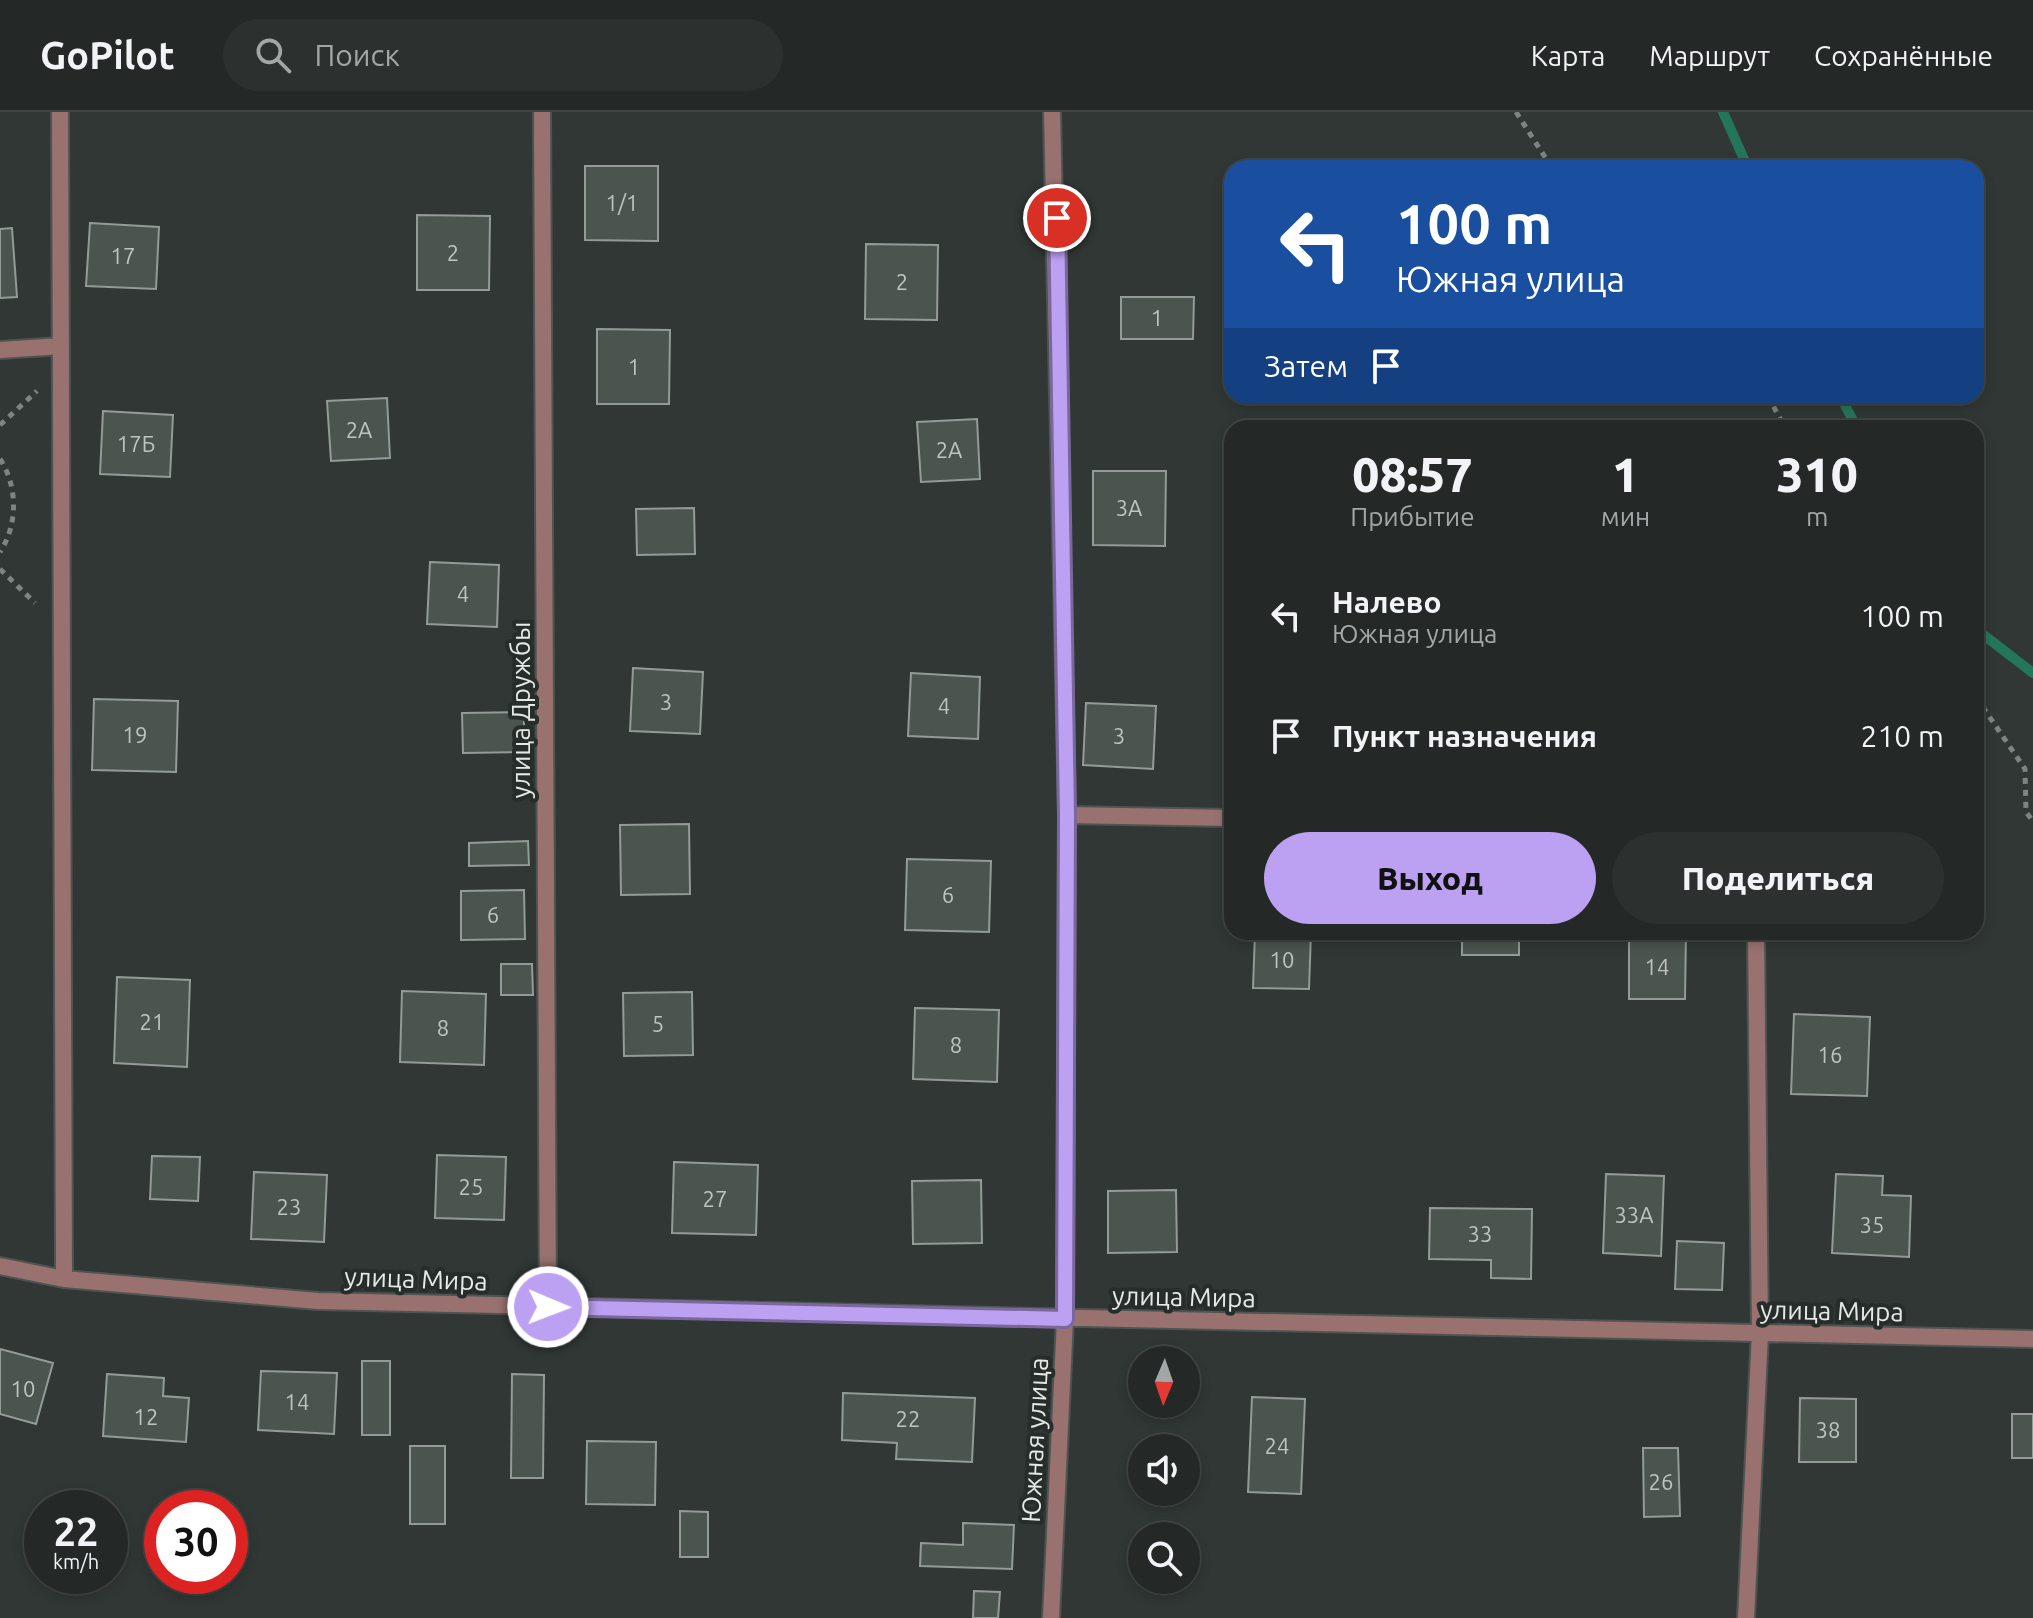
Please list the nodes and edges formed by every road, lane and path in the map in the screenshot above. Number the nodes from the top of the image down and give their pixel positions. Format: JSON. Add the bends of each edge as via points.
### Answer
{"nodes":[{"id":1,"x":60,"y":112,"type":"edge"},
{"id":2,"x":542,"y":112,"type":"edge"},
{"id":3,"x":1052,"y":112,"type":"edge"},
{"id":4,"x":1516,"y":112,"type":"edge"},
{"id":5,"x":1547,"y":160,"type":"edge"},
{"id":6,"x":61,"y":346,"type":"junction"},
{"id":7,"x":0,"y":350,"type":"edge"},
{"id":8,"x":61,"y":368,"type":"junction"},
{"id":9,"x":0,"y":425,"type":"edge"},
{"id":10,"x":0,"y":459,"type":"edge"},
{"id":11,"x":0,"y":552,"type":"edge"},
{"id":12,"x":0,"y":569,"type":"edge"},
{"id":13,"x":62,"y":629,"type":"junction"},
{"id":14,"x":1984,"y":709,"type":"edge"},
{"id":15,"x":1067,"y":815,"type":"junction"},
{"id":16,"x":1224,"y":818,"type":"edge"},
{"id":17,"x":2033,"y":821,"type":"edge"},
{"id":18,"x":1756,"y":940,"type":"edge"},
{"id":19,"x":0,"y":1266,"type":"edge"},
{"id":20,"x":64,"y":1279,"type":"junction"},
{"id":21,"x":548,"y":1307,"type":"junction"},
{"id":22,"x":1065,"y":1319,"type":"junction"},
{"id":23,"x":1760,"y":1333,"type":"junction"},
{"id":24,"x":2033,"y":1339,"type":"edge"},
{"id":25,"x":1051,"y":1618,"type":"edge"},
{"id":26,"x":1746,"y":1618,"type":"edge"}],
"edges":[{"from":1,"to":6,"type":"street"},
{"from":2,"to":21,"type":"street","name":"улица Дружбы"},
{"from":3,"to":15,"type":"street","name":"Южная улица"},
{"from":4,"to":5,"type":"path"},
{"from":6,"to":7,"type":"street"},
{"from":6,"to":8,"type":"street"},
{"from":8,"to":9,"type":"path"},
{"from":8,"to":13,"type":"street"},
{"from":10,"to":11,"type":"path","via":[[12,485],[14,506]]},
{"from":12,"to":13,"type":"path"},
{"from":13,"to":20,"type":"street"},
{"from":14,"to":17,"type":"path","via":[[2025,769],[2026,812]]},
{"from":15,"to":16,"type":"street"},
{"from":15,"to":22,"type":"street","name":"Южная улица"},
{"from":18,"to":23,"type":"street"},
{"from":19,"to":20,"type":"street","name":"улица Мира"},
{"from":20,"to":21,"type":"street","name":"улица Мира","via":[[318,1301]]},
{"from":21,"to":22,"type":"street","name":"улица Мира"},
{"from":22,"to":23,"type":"street","name":"улица Мира"},
{"from":22,"to":25,"type":"street","name":"Южная улица"},
{"from":23,"to":24,"type":"street","name":"улица Мира"},
{"from":23,"to":26,"type":"street"}]}
